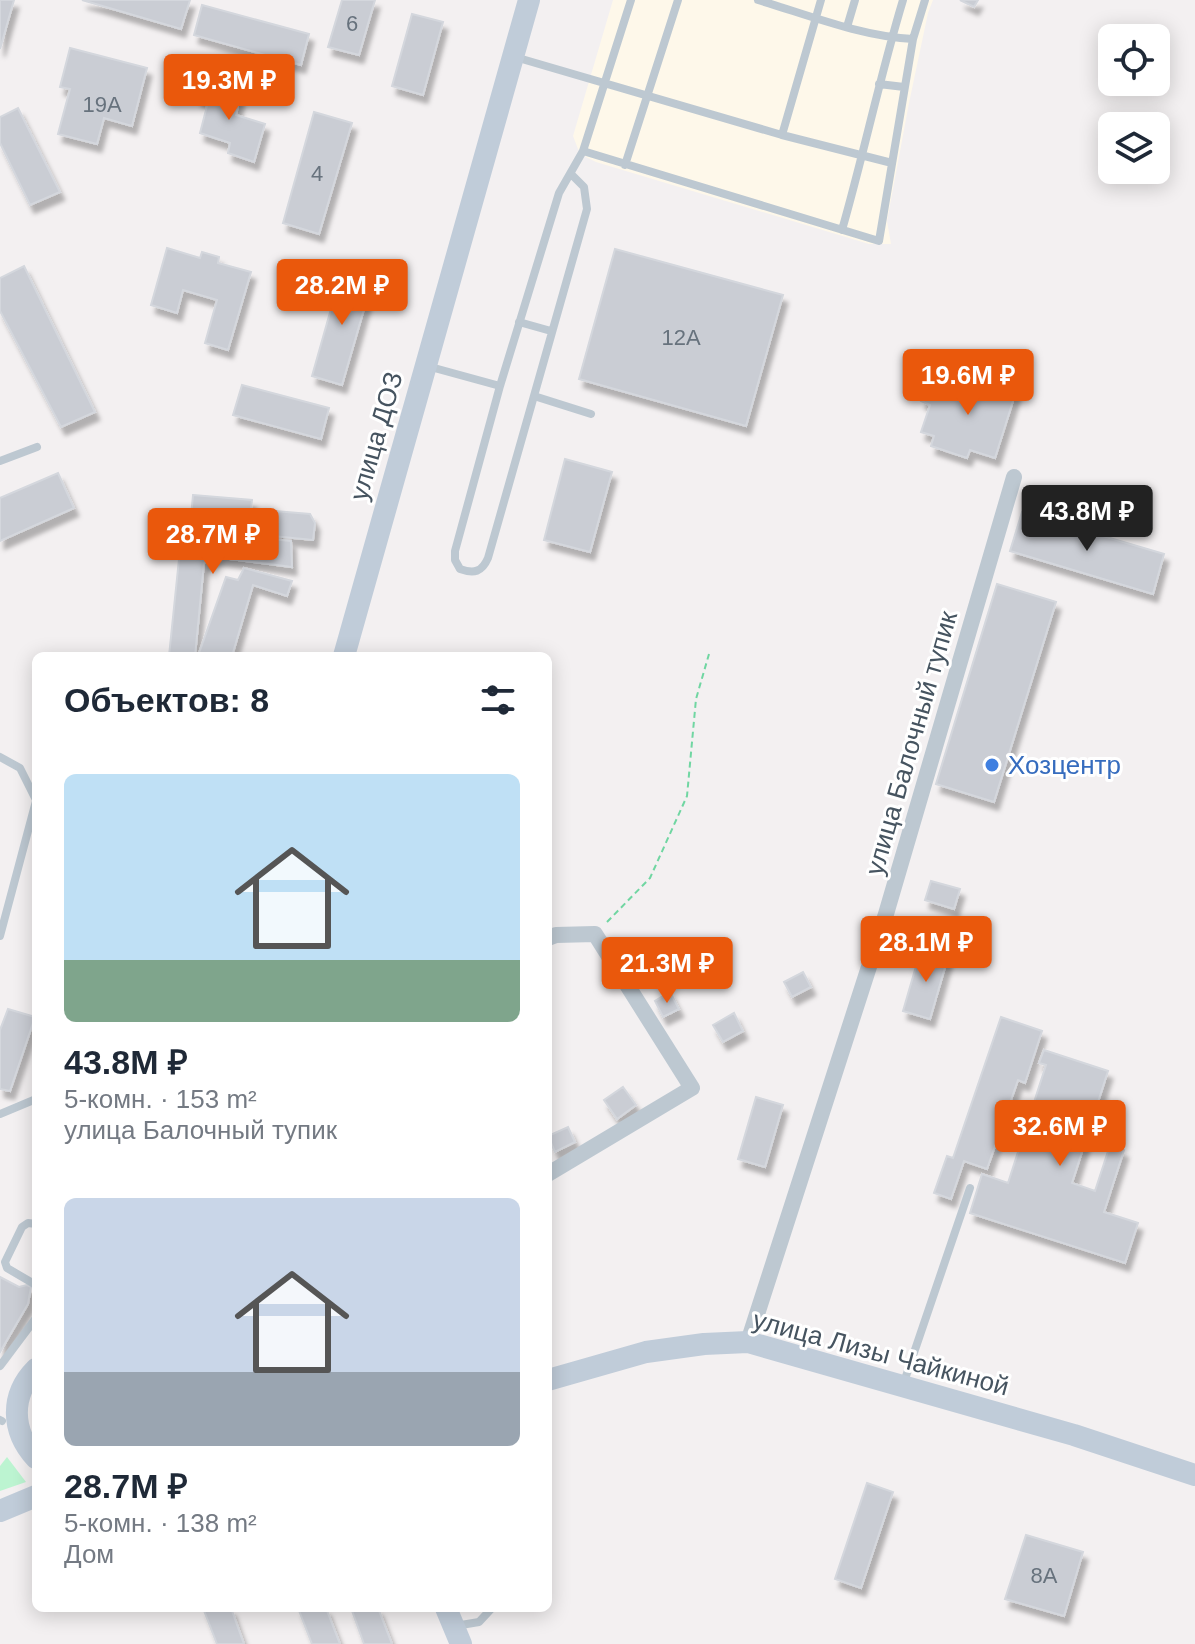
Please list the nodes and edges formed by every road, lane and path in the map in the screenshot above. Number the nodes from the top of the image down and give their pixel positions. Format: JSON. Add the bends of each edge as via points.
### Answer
{"nodes":[{"id":1,"x":529,"y":0,"type":"edge"},
{"id":2,"x":631,"y":0,"type":"edge"},
{"id":3,"x":678,"y":0,"type":"edge"},
{"id":4,"x":758,"y":0,"type":"edge"},
{"id":5,"x":821,"y":0,"type":"edge"},
{"id":6,"x":855,"y":0,"type":"edge"},
{"id":7,"x":903,"y":0,"type":"edge"},
{"id":8,"x":925,"y":0,"type":"edge"},
{"id":9,"x":784,"y":4,"type":"edge"},
{"id":10,"x":816,"y":18,"type":"junction"},
{"id":11,"x":847,"y":27,"type":"junction"},
{"id":12,"x":890,"y":38,"type":"junction"},
{"id":13,"x":913,"y":39,"type":"junction"},
{"id":14,"x":513,"y":56,"type":"junction"},
{"id":15,"x":604,"y":84,"type":"junction"},
{"id":16,"x":879,"y":84,"type":"junction"},
{"id":17,"x":904,"y":87,"type":"junction"},
{"id":18,"x":646,"y":96,"type":"junction"},
{"id":19,"x":782,"y":135,"type":"junction"},
{"id":20,"x":583,"y":151,"type":"junction"},
{"id":21,"x":863,"y":156,"type":"junction"},
{"id":22,"x":892,"y":163,"type":"junction"},
{"id":23,"x":625,"y":165,"type":"junction"},
{"id":24,"x":571,"y":174,"type":"junction"},
{"id":25,"x":842,"y":230,"type":"junction"},
{"id":26,"x":519,"y":322,"type":"junction"},
{"id":27,"x":551,"y":331,"type":"junction"},
{"id":28,"x":425,"y":365,"type":"junction"},
{"id":29,"x":500,"y":386,"type":"junction"},
{"id":30,"x":534,"y":396,"type":"junction"},
{"id":31,"x":591,"y":414,"type":"dead end"},
{"id":32,"x":37,"y":447,"type":"dead end"},
{"id":33,"x":0,"y":461,"type":"edge"},
{"id":34,"x":1014,"y":477,"type":"dead end"},
{"id":35,"x":345,"y":652,"type":"edge"},
{"id":36,"x":709,"y":654,"type":"dead end"},
{"id":37,"x":0,"y":757,"type":"edge"},
{"id":38,"x":32,"y":792,"type":"edge"},
{"id":39,"x":32,"y":815,"type":"edge"},
{"id":40,"x":595,"y":934,"type":"junction"},
{"id":41,"x":0,"y":936,"type":"edge"},
{"id":42,"x":552,"y":938,"type":"edge"},
{"id":43,"x":32,"y":1101,"type":"edge"},
{"id":44,"x":0,"y":1114,"type":"edge"},
{"id":45,"x":552,"y":1172,"type":"edge"},
{"id":46,"x":970,"y":1188,"type":"dead end"},
{"id":47,"x":32,"y":1224,"type":"edge"},
{"id":48,"x":32,"y":1283,"type":"edge"},
{"id":49,"x":32,"y":1323,"type":"edge"},
{"id":50,"x":748,"y":1342,"type":"junction"},
{"id":51,"x":0,"y":1366,"type":"edge"},
{"id":52,"x":32,"y":1375,"type":"edge"},
{"id":53,"x":552,"y":1378,"type":"edge"},
{"id":54,"x":902,"y":1386,"type":"junction"},
{"id":55,"x":20,"y":1392,"type":"junction"},
{"id":56,"x":1,"y":1421,"type":"edge"},
{"id":57,"x":32,"y":1453,"type":"edge"},
{"id":58,"x":1195,"y":1475,"type":"edge"},
{"id":59,"x":32,"y":1498,"type":"edge"},
{"id":60,"x":0,"y":1511,"type":"edge"},
{"id":61,"x":488,"y":1612,"type":"edge"},
{"id":62,"x":454,"y":1626,"type":"edge"}],
"edges":[{"from":1,"to":14,"type":"main road","name":"улица ДОЗ"},
{"from":2,"to":15,"type":"lane"},
{"from":3,"to":18,"type":"lane"},
{"from":4,"to":9,"type":"lane"},
{"from":5,"to":10,"type":"lane"},
{"from":6,"to":11,"type":"lane"},
{"from":7,"to":12,"type":"lane"},
{"from":8,"to":13,"type":"lane"},
{"from":9,"to":10,"type":"lane"},
{"from":10,"to":11,"type":"lane"},
{"from":10,"to":19,"type":"lane"},
{"from":11,"to":12,"type":"lane"},
{"from":12,"to":13,"type":"lane"},
{"from":12,"to":16,"type":"lane"},
{"from":13,"to":17,"type":"lane"},
{"from":14,"to":15,"type":"lane"},
{"from":14,"to":28,"type":"main road","name":"улица ДОЗ"},
{"from":15,"to":18,"type":"lane"},
{"from":15,"to":20,"type":"lane"},
{"from":16,"to":17,"type":"lane"},
{"from":16,"to":21,"type":"lane"},
{"from":17,"to":22,"type":"lane"},
{"from":18,"to":19,"type":"lane"},
{"from":18,"to":23,"type":"lane"},
{"from":19,"to":21,"type":"lane"},
{"from":20,"to":23,"type":"lane"},
{"from":20,"to":24,"type":"lane"},
{"from":21,"to":22,"type":"lane"},
{"from":21,"to":25,"type":"lane"},
{"from":22,"to":25,"type":"lane","via":[[879,241]]},
{"from":23,"to":25,"type":"lane"},
{"from":24,"to":26,"type":"lane","via":[[559,193]]},
{"from":24,"to":27,"type":"lane","via":[[584,187],[587,209]]},
{"from":26,"to":27,"type":"lane"},
{"from":26,"to":29,"type":"lane"},
{"from":27,"to":30,"type":"lane"},
{"from":28,"to":29,"type":"lane"},
{"from":28,"to":35,"type":"main road","name":"улица ДОЗ"},
{"from":29,"to":30,"type":"lane","via":[[455,551],[460,569],[471,573],[488,558]]},
{"from":30,"to":31,"type":"lane"},
{"from":32,"to":33,"type":"lane"},
{"from":34,"to":50,"type":"street","name":"улица Балочный тупик","via":[[886,914]]},
{"from":36,"to":40,"type":"path","via":[[696,699],[687,796],[650,878]]},
{"from":37,"to":38,"type":"lane","via":[[20,768]]},
{"from":39,"to":41,"type":"lane"},
{"from":40,"to":42,"type":"street"},
{"from":40,"to":45,"type":"street","via":[[692,1088]]},
{"from":43,"to":44,"type":"lane"},
{"from":46,"to":54,"type":"lane"},
{"from":47,"to":48,"type":"lane","via":[[22,1227],[5,1262]]},
{"from":49,"to":51,"type":"lane"},
{"from":50,"to":53,"type":"main road","name":"улица Лизы Чайкиной","via":[[646,1352]]},
{"from":50,"to":54,"type":"main road","name":"улица Лизы Чайкиной"},
{"from":52,"to":55,"type":"main road"},
{"from":54,"to":58,"type":"main road","name":"улица Лизы Чайкиной"},
{"from":55,"to":56,"type":"main road"},
{"from":55,"to":57,"type":"main road","via":[[18,1428]]},
{"from":59,"to":60,"type":"main road"},
{"from":61,"to":62,"type":"lane","via":[[479,1622]]}]}
